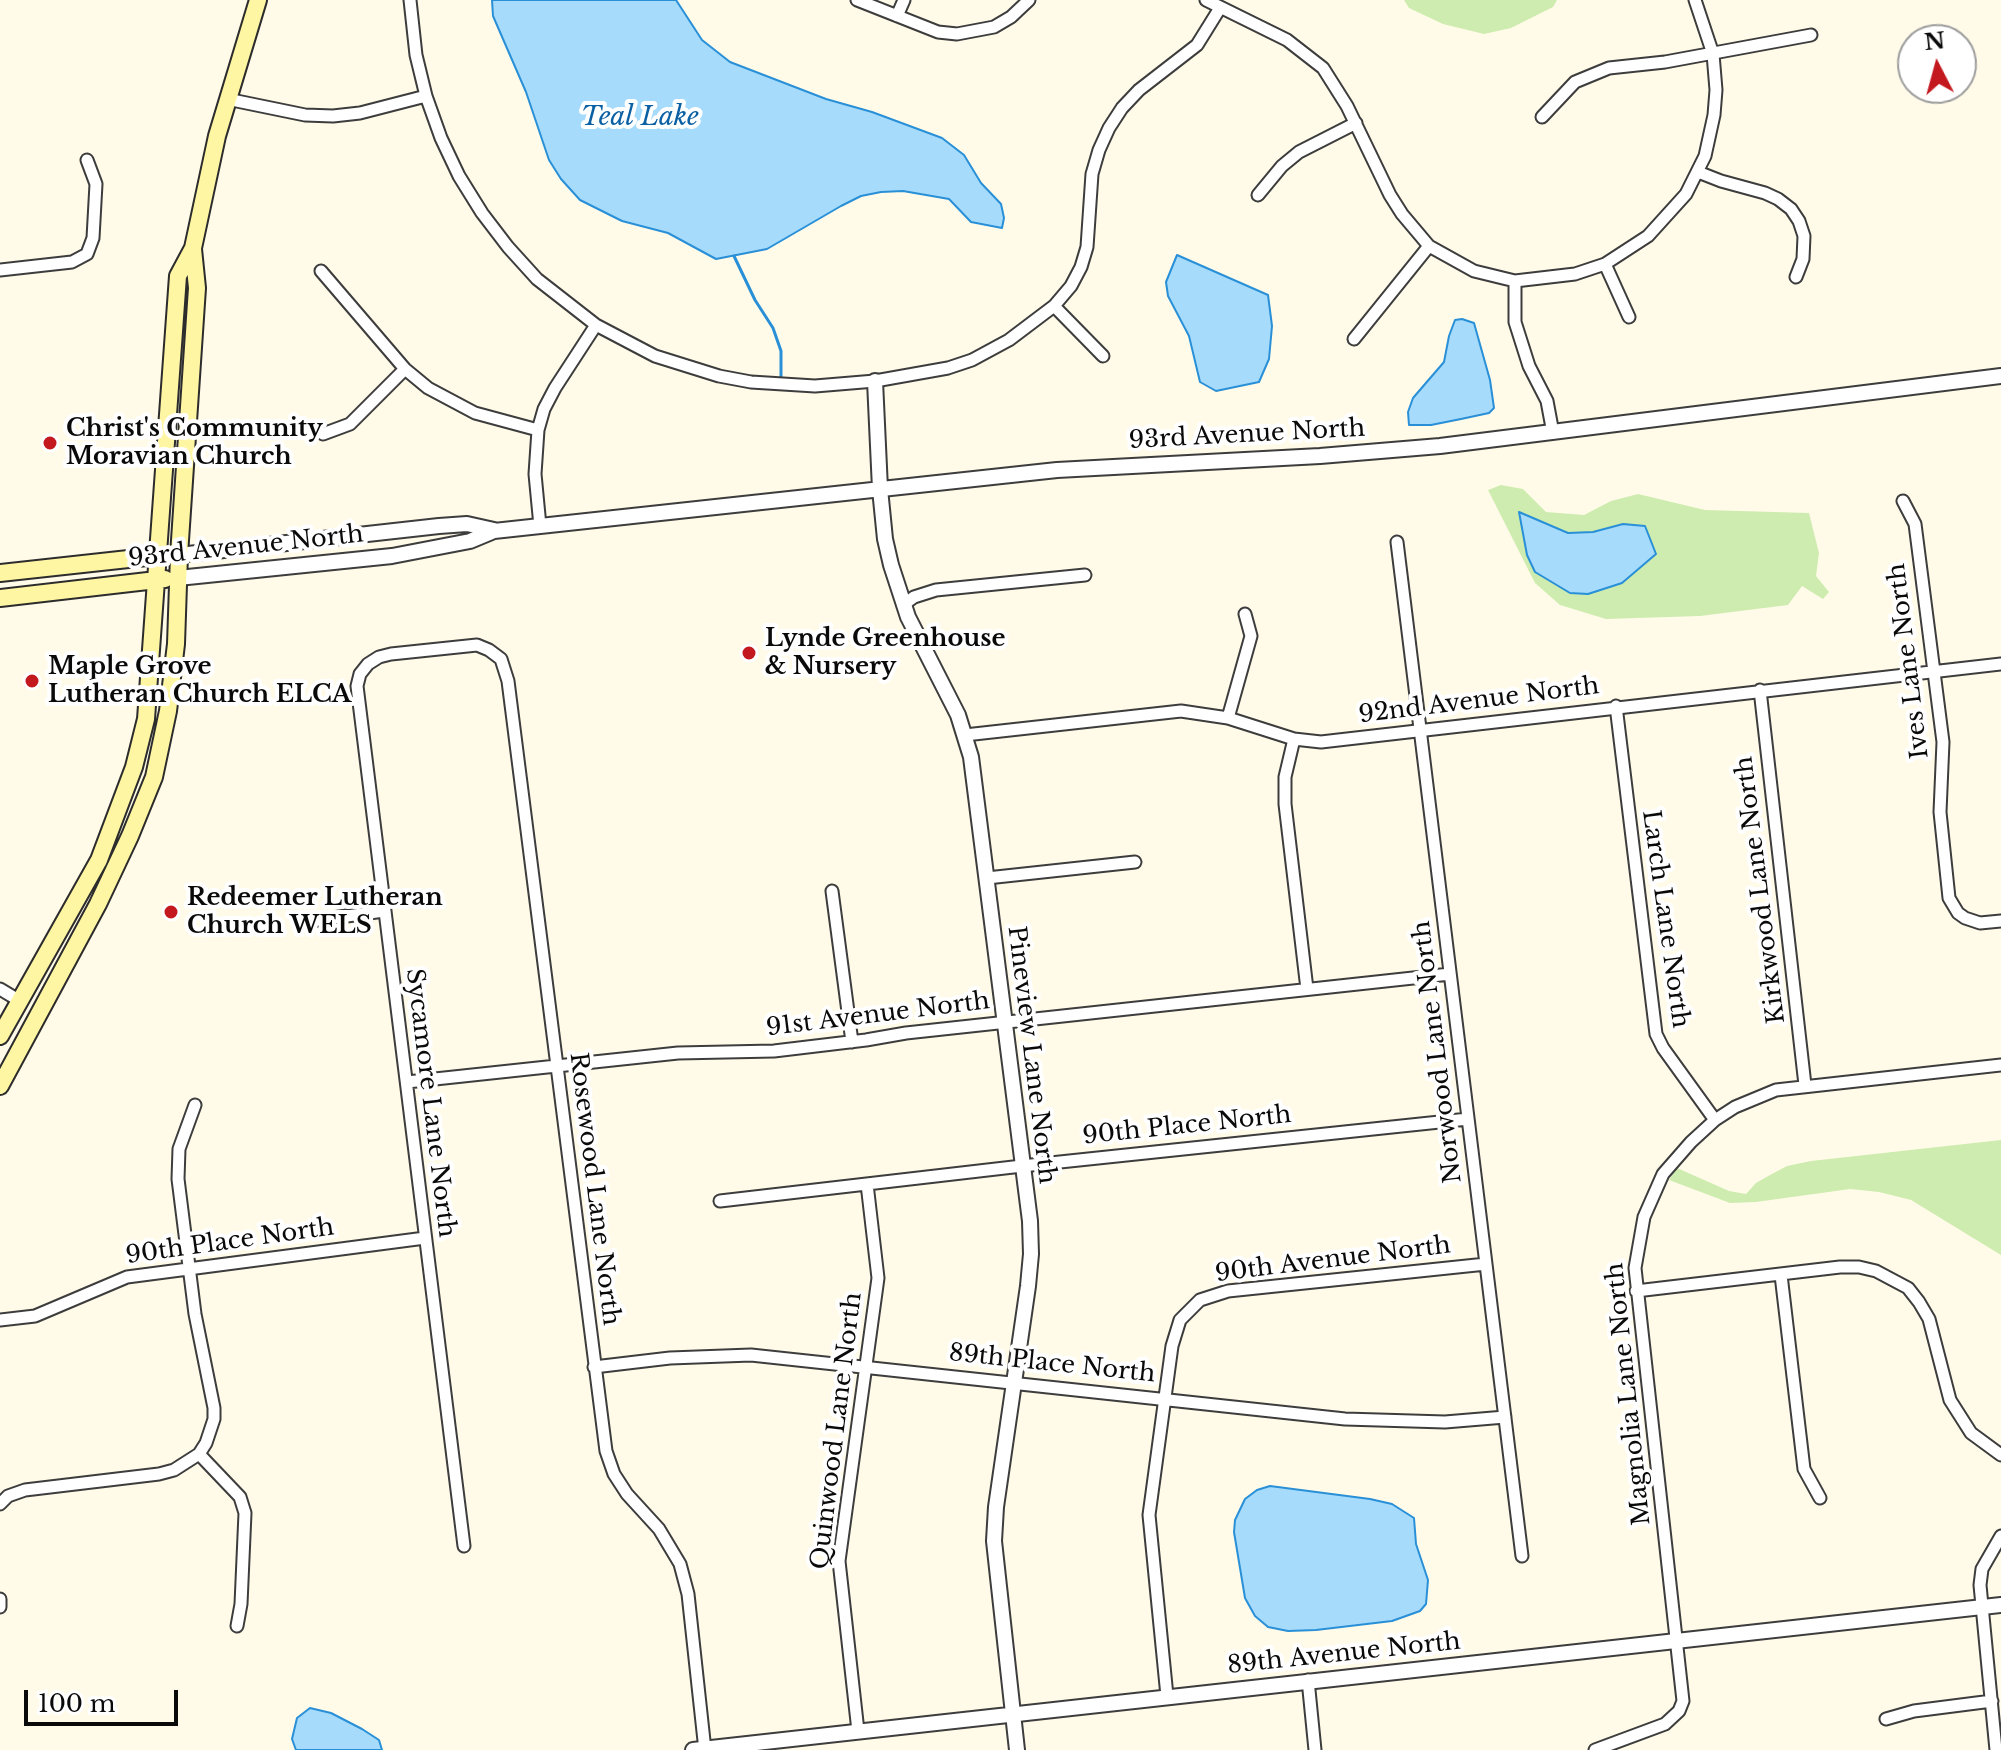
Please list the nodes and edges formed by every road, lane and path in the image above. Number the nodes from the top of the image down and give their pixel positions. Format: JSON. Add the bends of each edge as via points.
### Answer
{"nodes":[{"id":1,"x":258,"y":0,"type":"edge"},
{"id":2,"x":410,"y":0,"type":"edge"},
{"id":3,"x":857,"y":0,"type":"edge"},
{"id":4,"x":904,"y":0,"type":"edge"},
{"id":5,"x":1029,"y":0,"type":"edge"},
{"id":6,"x":1206,"y":0,"type":"edge"},
{"id":7,"x":1695,"y":0,"type":"edge"},
{"id":8,"x":1220,"y":8,"type":"junction"},
{"id":9,"x":897,"y":16,"type":"junction"},
{"id":10,"x":1811,"y":35,"type":"dead end"},
{"id":11,"x":1713,"y":54,"type":"junction"},
{"id":12,"x":426,"y":96,"type":"junction"},
{"id":13,"x":227,"y":99,"type":"junction"},
{"id":14,"x":1542,"y":117,"type":"dead end"},
{"id":15,"x":1356,"y":123,"type":"junction"},
{"id":16,"x":87,"y":160,"type":"dead end"},
{"id":17,"x":1698,"y":172,"type":"junction"},
{"id":18,"x":1258,"y":195,"type":"dead end"},
{"id":19,"x":1429,"y":246,"type":"junction"},
{"id":20,"x":193,"y":248,"type":"junction"},
{"id":21,"x":1605,"y":264,"type":"junction"},
{"id":22,"x":0,"y":270,"type":"edge"},
{"id":23,"x":321,"y":271,"type":"dead end"},
{"id":24,"x":1796,"y":277,"type":"dead end"},
{"id":25,"x":1515,"y":281,"type":"junction"},
{"id":26,"x":1054,"y":306,"type":"junction"},
{"id":27,"x":1629,"y":317,"type":"dead end"},
{"id":28,"x":596,"y":325,"type":"junction"},
{"id":29,"x":1354,"y":339,"type":"dead end"},
{"id":30,"x":1103,"y":356,"type":"dead end"},
{"id":31,"x":405,"y":369,"type":"junction"},
{"id":32,"x":2001,"y":376,"type":"edge"},
{"id":33,"x":875,"y":381,"type":"junction"},
{"id":34,"x":538,"y":430,"type":"junction"},
{"id":35,"x":1553,"y":433,"type":"junction"},
{"id":36,"x":323,"y":434,"type":"dead end"},
{"id":37,"x":880,"y":489,"type":"junction"},
{"id":38,"x":1903,"y":501,"type":"dead end"},
{"id":39,"x":540,"y":526,"type":"junction"},
{"id":40,"x":494,"y":531,"type":"junction"},
{"id":41,"x":1397,"y":542,"type":"dead end"},
{"id":42,"x":179,"y":555,"type":"junction"},
{"id":43,"x":158,"y":556,"type":"junction"},
{"id":44,"x":0,"y":573,"type":"edge"},
{"id":45,"x":1085,"y":575,"type":"dead end"},
{"id":46,"x":178,"y":578,"type":"junction"},
{"id":47,"x":156,"y":580,"type":"junction"},
{"id":48,"x":0,"y":598,"type":"edge"},
{"id":49,"x":903,"y":605,"type":"junction"},
{"id":50,"x":1245,"y":614,"type":"dead end"},
{"id":51,"x":457,"y":646,"type":"joint"},
{"id":52,"x":2001,"y":664,"type":"edge"},
{"id":53,"x":1935,"y":670,"type":"junction"},
{"id":54,"x":1760,"y":690,"type":"junction"},
{"id":55,"x":1616,"y":706,"type":"junction"},
{"id":56,"x":1228,"y":718,"type":"junction"},
{"id":57,"x":1421,"y":729,"type":"junction"},
{"id":58,"x":965,"y":735,"type":"junction"},
{"id":59,"x":1294,"y":739,"type":"junction"},
{"id":60,"x":1135,"y":862,"type":"dead end"},
{"id":61,"x":987,"y":878,"type":"junction"},
{"id":62,"x":832,"y":891,"type":"dead end"},
{"id":63,"x":384,"y":911,"type":"junction"},
{"id":64,"x":310,"y":921,"type":"dead end"},
{"id":65,"x":2001,"y":921,"type":"edge"},
{"id":66,"x":1450,"y":974,"type":"junction"},
{"id":67,"x":0,"y":989,"type":"edge"},
{"id":68,"x":1307,"y":989,"type":"junction"},
{"id":69,"x":20,"y":1001,"type":"junction"},
{"id":70,"x":1004,"y":1021,"type":"junction"},
{"id":71,"x":0,"y":1036,"type":"edge"},
{"id":72,"x":852,"y":1042,"type":"junction"},
{"id":73,"x":2001,"y":1065,"type":"edge"},
{"id":74,"x":556,"y":1066,"type":"junction"},
{"id":75,"x":407,"y":1082,"type":"junction"},
{"id":76,"x":1805,"y":1085,"type":"junction"},
{"id":77,"x":0,"y":1086,"type":"edge"},
{"id":78,"x":195,"y":1105,"type":"dead end"},
{"id":79,"x":1468,"y":1119,"type":"junction"},
{"id":80,"x":1715,"y":1120,"type":"junction"},
{"id":81,"x":1022,"y":1166,"type":"junction"},
{"id":82,"x":867,"y":1184,"type":"junction"},
{"id":83,"x":720,"y":1201,"type":"dead end"},
{"id":84,"x":425,"y":1238,"type":"junction"},
{"id":85,"x":1486,"y":1264,"type":"junction"},
{"id":86,"x":189,"y":1268,"type":"junction"},
{"id":87,"x":1781,"y":1275,"type":"junction"},
{"id":88,"x":1636,"y":1291,"type":"junction"},
{"id":89,"x":0,"y":1320,"type":"edge"},
{"id":90,"x":865,"y":1365,"type":"junction"},
{"id":91,"x":594,"y":1367,"type":"junction"},
{"id":92,"x":1014,"y":1382,"type":"junction"},
{"id":93,"x":1164,"y":1399,"type":"junction"},
{"id":94,"x":1505,"y":1417,"type":"junction"},
{"id":95,"x":199,"y":1454,"type":"junction"},
{"id":96,"x":2001,"y":1455,"type":"edge"},
{"id":97,"x":1820,"y":1498,"type":"dead end"},
{"id":98,"x":1,"y":1502,"type":"edge"},
{"id":99,"x":2001,"y":1536,"type":"edge"},
{"id":100,"x":464,"y":1546,"type":"dead end"},
{"id":101,"x":1522,"y":1556,"type":"dead end"},
{"id":102,"x":0,"y":1599,"type":"edge"},
{"id":103,"x":2001,"y":1605,"type":"edge"},
{"id":104,"x":0,"y":1607,"type":"edge"},
{"id":105,"x":1982,"y":1607,"type":"junction"},
{"id":106,"x":237,"y":1626,"type":"dead end"},
{"id":107,"x":1677,"y":1640,"type":"junction"},
{"id":108,"x":1308,"y":1680,"type":"junction"},
{"id":109,"x":1167,"y":1696,"type":"junction"},
{"id":110,"x":1992,"y":1701,"type":"junction"},
{"id":111,"x":1014,"y":1713,"type":"junction"},
{"id":112,"x":1886,"y":1719,"type":"dead end"},
{"id":113,"x":858,"y":1731,"type":"junction"},
{"id":114,"x":701,"y":1750,"type":"edge"},
{"id":115,"x":1017,"y":1750,"type":"edge"},
{"id":116,"x":1315,"y":1750,"type":"edge"},
{"id":117,"x":1595,"y":1750,"type":"edge"},
{"id":118,"x":1996,"y":1750,"type":"edge"}],
"edges":[{"from":1,"to":13,"type":"main road"},
{"from":2,"to":12,"type":"street"},
{"from":3,"to":9,"type":"street"},
{"from":4,"to":9,"type":"street"},
{"from":5,"to":9,"type":"street","via":[[1011,17],[976,32],[938,32]]},
{"from":6,"to":8,"type":"street"},
{"from":7,"to":11,"type":"street"},
{"from":8,"to":15,"type":"street","via":[[1306,53],[1337,86]]},
{"from":8,"to":26,"type":"street","via":[[1197,45],[1139,90],[1109,128],[1092,174],[1081,267]]},
{"from":10,"to":11,"type":"street"},
{"from":11,"to":14,"type":"street","via":[[1591,74],[1575,82]]},
{"from":11,"to":17,"type":"street","via":[[1714,115]]},
{"from":12,"to":13,"type":"street","via":[[333,116]]},
{"from":12,"to":28,"type":"street","via":[[459,176],[482,213],[537,279]]},
{"from":13,"to":20,"type":"main road"},
{"from":15,"to":18,"type":"street","via":[[1299,152]]},
{"from":15,"to":19,"type":"street","via":[[1390,195]]},
{"from":16,"to":22,"type":"street","via":[[96,184],[87,254],[72,262]]},
{"from":17,"to":21,"type":"street","via":[[1686,194],[1648,236]]},
{"from":17,"to":24,"type":"street","via":[[1765,193],[1791,209],[1804,236]]},
{"from":19,"to":25,"type":"street","via":[[1474,271]]},
{"from":19,"to":29,"type":"street"},
{"from":20,"to":42,"type":"main road","via":[[197,288]]},
{"from":20,"to":43,"type":"main road","via":[[178,276]]},
{"from":21,"to":25,"type":"street","via":[[1575,274]]},
{"from":21,"to":27,"type":"street"},
{"from":23,"to":31,"type":"street"},
{"from":25,"to":35,"type":"street","via":[[1515,322],[1547,401]]},
{"from":26,"to":30,"type":"street"},
{"from":26,"to":33,"type":"street","via":[[972,360]]},
{"from":28,"to":33,"type":"street","via":[[655,356],[719,376],[815,386]]},
{"from":28,"to":34,"type":"street","via":[[555,388]]},
{"from":31,"to":34,"type":"street","via":[[445,399],[475,413]]},
{"from":31,"to":36,"type":"street","via":[[350,424]]},
{"from":32,"to":35,"type":"street","name":"93rd Avenue North"},
{"from":33,"to":37,"type":"street","name":"Pineview Lane North"},
{"from":34,"to":39,"type":"street"},
{"from":35,"to":37,"type":"street","name":"93rd Avenue North","via":[[1397,450],[1057,470]]},
{"from":37,"to":39,"type":"street","name":"93rd Avenue North"},
{"from":37,"to":49,"type":"street","name":"Pineview Lane North","via":[[885,539]]},
{"from":38,"to":53,"type":"street","name":"Ives Lane North","via":[[1915,524]]},
{"from":39,"to":40,"type":"street","name":"93rd Avenue North"},
{"from":40,"to":42,"type":"street","name":"93rd Avenue North","via":[[467,524],[439,526]]},
{"from":40,"to":46,"type":"street","name":"93rd Avenue North","via":[[392,556]]},
{"from":41,"to":57,"type":"street","name":"Norwood Lane North"},
{"from":42,"to":43,"type":"main road","name":"93rd Avenue North"},
{"from":42,"to":46,"type":"main road"},
{"from":43,"to":44,"type":"main road","name":"93rd Avenue North"},
{"from":43,"to":47,"type":"main road"},
{"from":45,"to":49,"type":"street","via":[[936,590]]},
{"from":46,"to":47,"type":"main road","name":"93rd Avenue North"},
{"from":46,"to":77,"type":"main road","via":[[168,711],[154,777],[98,904]]},
{"from":47,"to":48,"type":"main road","name":"93rd Avenue North"},
{"from":47,"to":69,"type":"main road","via":[[146,719],[134,767],[99,860]]},
{"from":49,"to":58,"type":"street","name":"Pineview Lane North"},
{"from":50,"to":56,"type":"street","via":[[1251,636]]},
{"from":51,"to":63,"type":"street","name":"Sycamore Lane North","via":[[379,657],[360,674],[358,696]]},
{"from":51,"to":74,"type":"street","name":"Rosewood Lane North","via":[[489,650],[506,671]]},
{"from":52,"to":53,"type":"street","name":"92nd Avenue North"},
{"from":53,"to":54,"type":"street","name":"92nd Avenue North"},
{"from":53,"to":65,"type":"street","name":"Ives Lane North","via":[[1949,898],[1958,913],[1972,921]]},
{"from":54,"to":55,"type":"street","name":"92nd Avenue North"},
{"from":54,"to":76,"type":"street","name":"Kirkwood Lane North"},
{"from":55,"to":57,"type":"street","name":"92nd Avenue North"},
{"from":55,"to":80,"type":"street","name":"Larch Lane North","via":[[1656,1034]]},
{"from":56,"to":58,"type":"street","name":"92nd Avenue North","via":[[1181,711]]},
{"from":56,"to":59,"type":"street","name":"92nd Avenue North"},
{"from":57,"to":59,"type":"street","name":"92nd Avenue North","via":[[1321,742]]},
{"from":57,"to":66,"type":"street","name":"Norwood Lane North"},
{"from":58,"to":61,"type":"street","name":"Pineview Lane North"},
{"from":59,"to":68,"type":"street","via":[[1285,804]]},
{"from":60,"to":61,"type":"street"},
{"from":61,"to":70,"type":"street","name":"Pineview Lane North"},
{"from":62,"to":72,"type":"street"},
{"from":63,"to":64,"type":"street"},
{"from":63,"to":75,"type":"street","name":"Sycamore Lane North"},
{"from":66,"to":68,"type":"street","name":"91st Avenue North"},
{"from":66,"to":79,"type":"street","name":"Norwood Lane North"},
{"from":67,"to":69,"type":"street"},
{"from":68,"to":70,"type":"street","name":"91st Avenue North"},
{"from":69,"to":71,"type":"main road"},
{"from":70,"to":72,"type":"street","name":"91st Avenue North"},
{"from":70,"to":81,"type":"street","name":"Pineview Lane North"},
{"from":72,"to":74,"type":"street","name":"91st Avenue North"},
{"from":73,"to":76,"type":"street"},
{"from":74,"to":75,"type":"street","name":"91st Avenue North"},
{"from":74,"to":91,"type":"street","name":"Rosewood Lane North"},
{"from":75,"to":84,"type":"street","name":"Sycamore Lane North"},
{"from":76,"to":80,"type":"street","via":[[1755,1098]]},
{"from":78,"to":86,"type":"street","via":[[178,1163]]},
{"from":79,"to":81,"type":"street","name":"90th Place North"},
{"from":79,"to":85,"type":"street","name":"Norwood Lane North"},
{"from":80,"to":88,"type":"street","name":"Magnolia Lane North","via":[[1672,1163],[1654,1193],[1637,1245]]},
{"from":81,"to":82,"type":"street","name":"90th Place North"},
{"from":81,"to":92,"type":"street","name":"Pineview Lane North","via":[[1031,1254]]},
{"from":82,"to":83,"type":"street","name":"90th Place North"},
{"from":82,"to":90,"type":"street","name":"Quinwood Lane North","via":[[878,1278]]},
{"from":84,"to":86,"type":"street","name":"90th Place North"},
{"from":84,"to":100,"type":"street","name":"Sycamore Lane North"},
{"from":85,"to":93,"type":"street","name":"90th Avenue North","via":[[1214,1294],[1180,1320]]},
{"from":85,"to":94,"type":"street","name":"Norwood Lane North"},
{"from":86,"to":89,"type":"street","name":"90th Place North","via":[[127,1277],[35,1316]]},
{"from":86,"to":95,"type":"street","via":[[214,1408]]},
{"from":87,"to":88,"type":"street"},
{"from":87,"to":96,"type":"street","via":[[1859,1267],[1908,1288],[1929,1319],[1950,1400],[1971,1433]]},
{"from":87,"to":97,"type":"street","via":[[1804,1469]]},
{"from":88,"to":107,"type":"street","name":"Magnolia Lane North"},
{"from":90,"to":91,"type":"street","name":"89th Place North","via":[[730,1354]]},
{"from":90,"to":92,"type":"street","name":"89th Place North"},
{"from":90,"to":113,"type":"street","name":"Quinwood Lane North","via":[[839,1561]]},
{"from":91,"to":114,"type":"street","name":"Rosewood Lane North","via":[[603,1439],[614,1474],[672,1548],[686,1582]]},
{"from":92,"to":93,"type":"street","name":"89th Place North"},
{"from":92,"to":111,"type":"street","name":"Pineview Lane North","via":[[994,1541]]},
{"from":93,"to":94,"type":"street","name":"89th Place North","via":[[1399,1422]]},
{"from":93,"to":109,"type":"street","name":"90th Avenue North","via":[[1149,1515]]},
{"from":94,"to":101,"type":"street","name":"Norwood Lane North"},
{"from":95,"to":98,"type":"street","via":[[159,1474],[25,1490]]},
{"from":95,"to":106,"type":"street","via":[[240,1497],[245,1513]]},
{"from":99,"to":105,"type":"street","via":[[1982,1569]]},
{"from":102,"to":104,"type":"street"},
{"from":103,"to":105,"type":"street","name":"89th Avenue North"},
{"from":105,"to":107,"type":"street","name":"89th Avenue North"},
{"from":105,"to":110,"type":"street"},
{"from":107,"to":108,"type":"street","name":"89th Avenue North"},
{"from":107,"to":117,"type":"street","name":"Magnolia Lane North","via":[[1683,1690],[1679,1711],[1665,1724]]},
{"from":108,"to":109,"type":"street","name":"89th Avenue North"},
{"from":108,"to":116,"type":"street"},
{"from":109,"to":111,"type":"street","name":"89th Avenue North"},
{"from":110,"to":112,"type":"street"},
{"from":110,"to":118,"type":"street"},
{"from":111,"to":113,"type":"street","name":"89th Avenue North"},
{"from":111,"to":115,"type":"street","name":"Pineview Lane North"},
{"from":113,"to":114,"type":"street","name":"89th Avenue North"}]}
